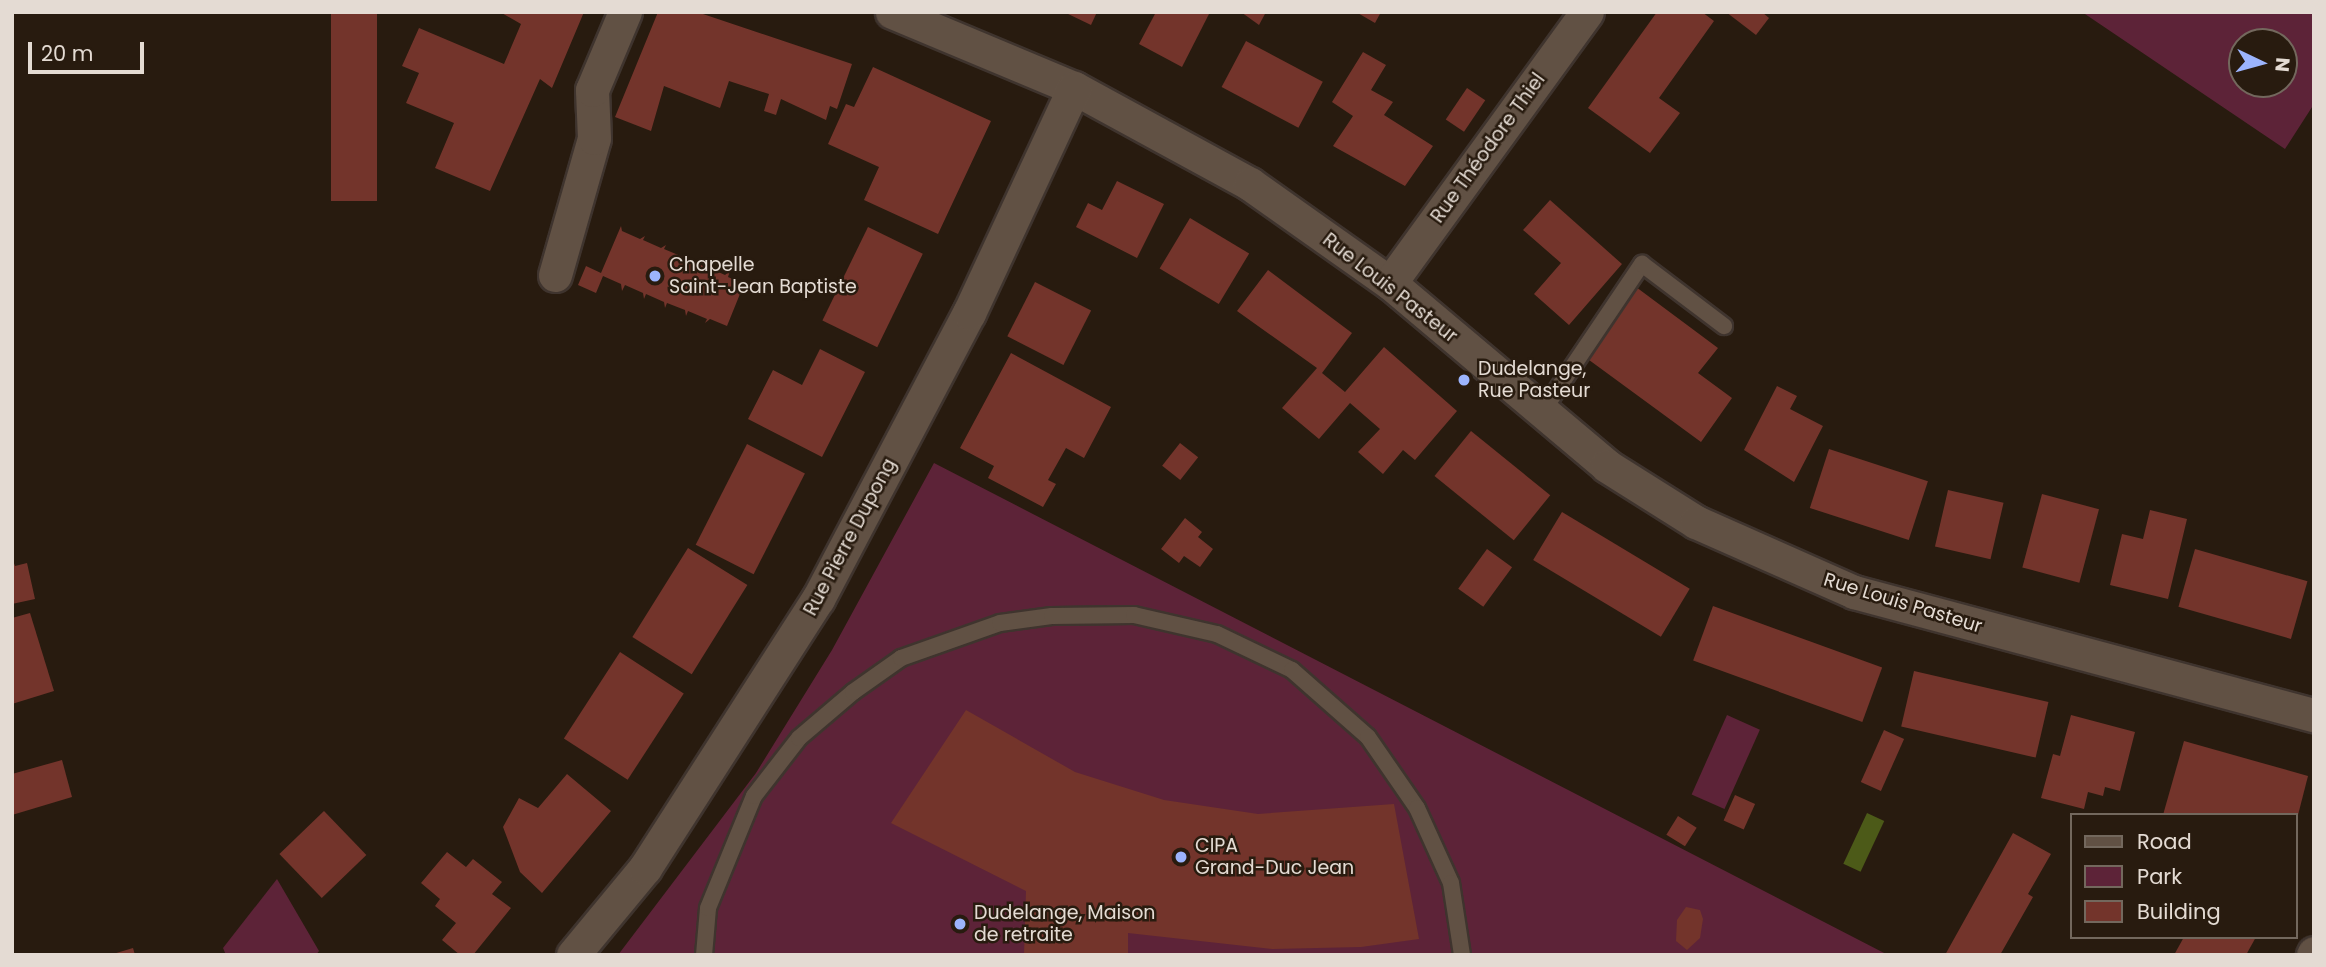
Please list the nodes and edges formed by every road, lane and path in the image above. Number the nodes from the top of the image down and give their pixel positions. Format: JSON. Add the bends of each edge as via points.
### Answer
{"nodes":[{"id":1,"x":625,"y":12,"type":"edge"},
{"id":2,"x":892,"y":12,"type":"edge"},
{"id":3,"x":1587,"y":12,"type":"edge"},
{"id":4,"x":1074,"y":88,"type":"junction"},
{"id":5,"x":555,"y":275,"type":"dead end"},
{"id":6,"x":1390,"y":283,"type":"junction"},
{"id":7,"x":1724,"y":326,"type":"dead end"},
{"id":8,"x":1542,"y":412,"type":"junction"},
{"id":9,"x":2314,"y":715,"type":"edge"},
{"id":10,"x":573,"y":955,"type":"edge"},
{"id":11,"x":704,"y":955,"type":"edge"},
{"id":12,"x":1462,"y":955,"type":"edge"}],
"edges":[{"from":1,"to":5,"type":"street","via":[[592,90],[594,138]]},
{"from":2,"to":4,"type":"street","name":"Rue Louis Pasteur"},
{"from":3,"to":6,"type":"street","name":"Rue Théodore Thiel"},
{"from":4,"to":6,"type":"street","name":"Rue Louis Pasteur","via":[[1250,184]]},
{"from":4,"to":10,"type":"street","name":"Rue Pierre Dupong","via":[[969,313],[818,599],[645,869]]},
{"from":6,"to":8,"type":"street","name":"Rue Louis Pasteur"},
{"from":7,"to":8,"type":"lane","via":[[1642,264]]},
{"from":8,"to":9,"type":"street","name":"Rue Louis Pasteur","via":[[1607,466],[1696,522],[1854,592]]},
{"from":11,"to":12,"type":"lane","via":[[708,908],[754,796],[799,738],[853,692],[901,658],[1000,623],[1052,616],[1134,615],[1217,634],[1292,670],[1368,737],[1417,808],[1451,883]]}]}
